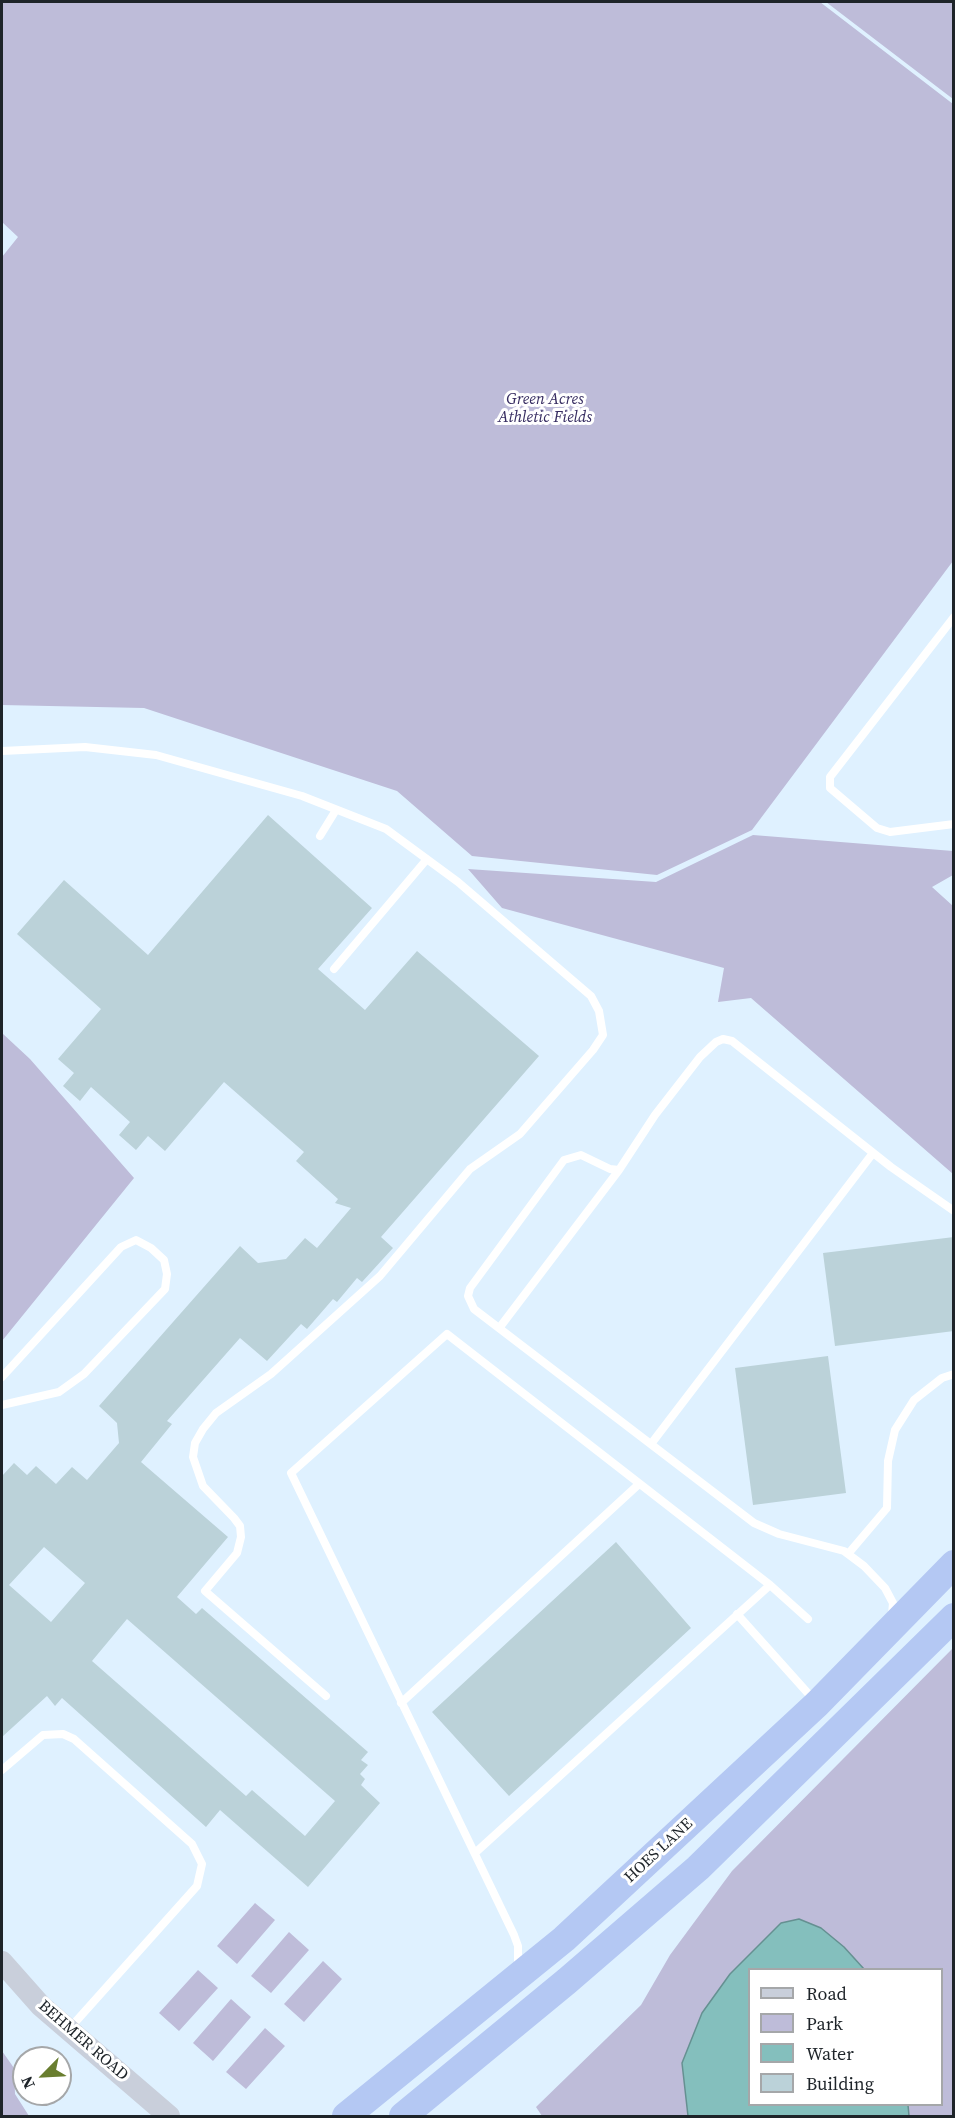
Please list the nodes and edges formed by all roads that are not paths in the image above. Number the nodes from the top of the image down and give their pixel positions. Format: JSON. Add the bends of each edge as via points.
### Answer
{"nodes":[{"id":1,"x":954,"y":616,"type":"edge"},
{"id":2,"x":2,"y":751,"type":"edge"},
{"id":3,"x":336,"y":810,"type":"junction"},
{"id":4,"x":954,"y":824,"type":"edge"},
{"id":5,"x":320,"y":836,"type":"dead end"},
{"id":6,"x":427,"y":860,"type":"junction"},
{"id":7,"x":334,"y":969,"type":"dead end"},
{"id":8,"x":873,"y":1153,"type":"junction"},
{"id":9,"x":619,"y":1170,"type":"junction"},
{"id":10,"x":954,"y":1211,"type":"edge"},
{"id":11,"x":500,"y":1328,"type":"junction"},
{"id":12,"x":954,"y":1374,"type":"edge"},
{"id":13,"x":2,"y":1377,"type":"edge"},
{"id":14,"x":2,"y":1405,"type":"edge"},
{"id":15,"x":651,"y":1444,"type":"junction"},
{"id":16,"x":639,"y":1484,"type":"junction"},
{"id":17,"x":849,"y":1554,"type":"junction"},
{"id":18,"x":954,"y":1564,"type":"edge"},
{"id":19,"x":770,"y":1585,"type":"junction"},
{"id":20,"x":737,"y":1614,"type":"junction"},
{"id":21,"x":954,"y":1617,"type":"edge"},
{"id":22,"x":808,"y":1620,"type":"dead end"},
{"id":23,"x":892,"y":1629,"type":"junction"},
{"id":24,"x":326,"y":1696,"type":"dead end"},
{"id":25,"x":401,"y":1703,"type":"junction"},
{"id":26,"x":817,"y":1704,"type":"junction"},
{"id":27,"x":2,"y":1770,"type":"edge"},
{"id":28,"x":475,"y":1853,"type":"junction"},
{"id":29,"x":2,"y":1962,"type":"edge"},
{"id":30,"x":516,"y":1979,"type":"junction"},
{"id":31,"x":69,"y":2029,"type":"junction"},
{"id":32,"x":170,"y":2116,"type":"edge"},
{"id":33,"x":346,"y":2116,"type":"edge"},
{"id":34,"x":403,"y":2116,"type":"edge"}],
"edges":[{"from":1,"to":4,"type":"lane","via":[[830,777],[830,788],[877,828],[890,832]]},
{"from":2,"to":3,"type":"lane","via":[[85,747],[156,755],[302,796]]},
{"from":3,"to":5,"type":"lane"},
{"from":3,"to":6,"type":"lane","via":[[386,829]]},
{"from":6,"to":7,"type":"lane"},
{"from":6,"to":24,"type":"lane","via":[[591,996],[599,1011],[603,1035],[520,1134],[470,1169],[380,1276],[271,1374],[216,1413],[195,1443],[193,1457],[203,1486],[240,1526],[241,1537],[237,1553],[206,1591]]},
{"from":8,"to":9,"type":"lane","via":[[732,1041],[723,1039],[700,1057]]},
{"from":8,"to":10,"type":"lane"},
{"from":8,"to":15,"type":"lane"},
{"from":9,"to":11,"type":"lane"},
{"from":9,"to":11,"type":"lane","via":[[581,1155],[564,1160],[553,1174],[470,1288],[468,1296],[474,1309]]},
{"from":11,"to":15,"type":"lane"},
{"from":12,"to":17,"type":"lane","via":[[942,1378],[914,1400],[895,1430],[888,1461],[887,1508]]},
{"from":13,"to":14,"type":"lane","via":[[121,1247],[136,1240],[164,1260],[165,1289],[84,1374],[59,1392]]},
{"from":15,"to":17,"type":"lane","via":[[754,1523]]},
{"from":16,"to":19,"type":"lane"},
{"from":16,"to":25,"type":"lane"},
{"from":16,"to":25,"type":"lane","via":[[447,1334],[291,1473]]},
{"from":17,"to":23,"type":"lane","via":[[885,1588],[893,1603]]},
{"from":18,"to":23,"type":"highway","name":"HOES LANE"},
{"from":19,"to":20,"type":"lane"},
{"from":19,"to":22,"type":"lane"},
{"from":20,"to":26,"type":"lane"},
{"from":20,"to":28,"type":"lane"},
{"from":21,"to":34,"type":"highway","via":[[698,1868]]},
{"from":23,"to":26,"type":"highway","name":"HOES LANE"},
{"from":25,"to":28,"type":"lane"},
{"from":26,"to":30,"type":"highway","name":"HOES LANE"},
{"from":27,"to":31,"type":"lane","via":[[43,1735],[63,1734],[74,1739],[192,1844],[202,1864],[197,1886]]},
{"from":28,"to":30,"type":"lane","via":[[518,1946]]},
{"from":29,"to":31,"type":"street","name":"BEHMER ROAD","via":[[41,2006]]},
{"from":30,"to":33,"type":"highway","name":"HOES LANE"},
{"from":31,"to":32,"type":"street","name":"BEHMER ROAD"}]}
